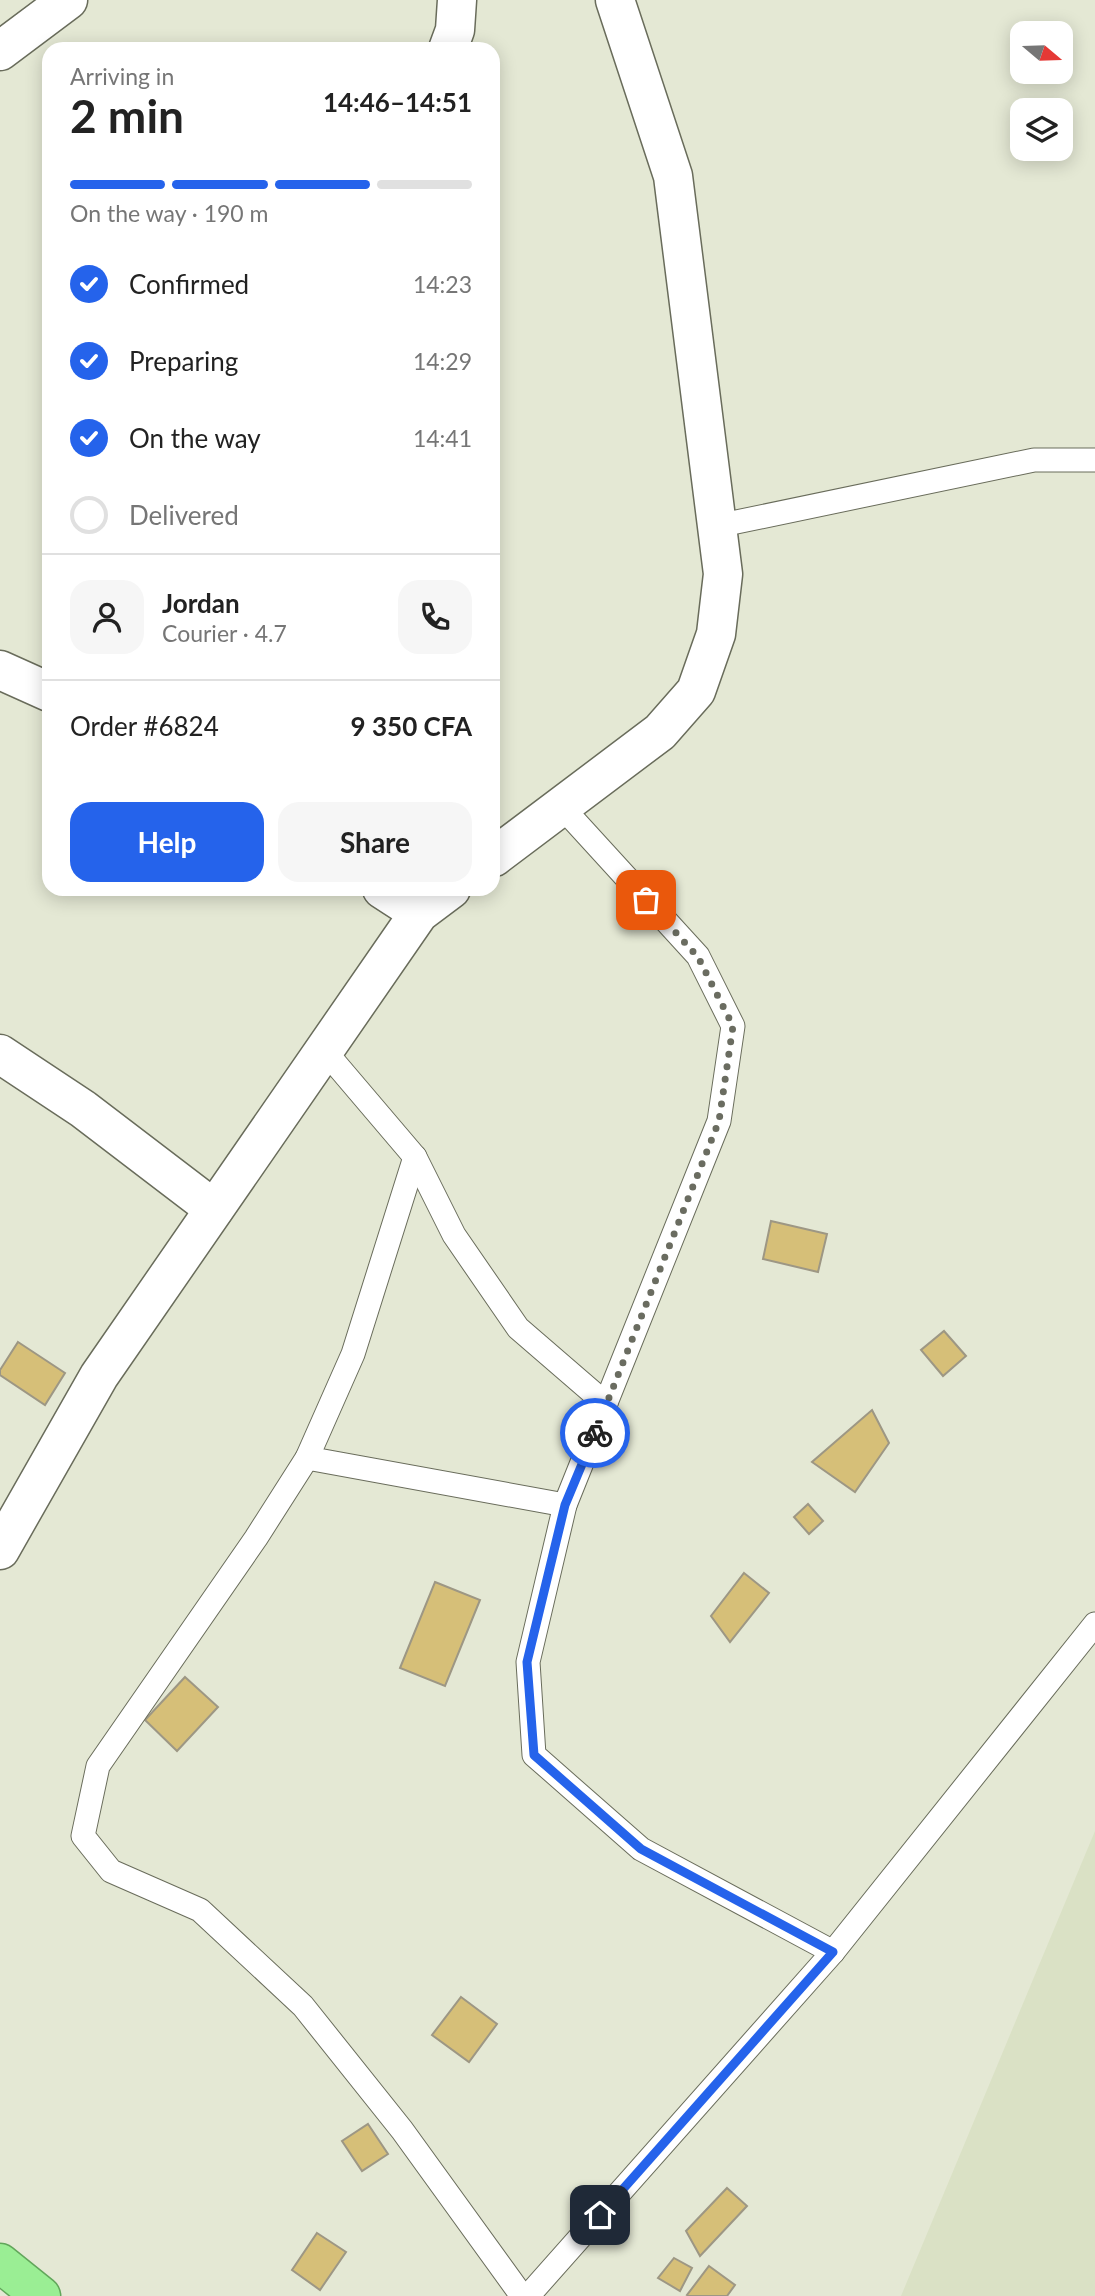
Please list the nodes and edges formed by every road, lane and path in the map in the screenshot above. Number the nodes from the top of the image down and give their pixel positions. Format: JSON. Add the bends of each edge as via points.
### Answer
{"nodes":[{"id":1,"x":457,"y":0,"type":"edge"},
{"id":2,"x":615,"y":0,"type":"edge"},
{"id":3,"x":60,"y":2,"type":"edge"},
{"id":4,"x":451,"y":42,"type":"edge"},
{"id":5,"x":0,"y":51,"type":"edge"},
{"id":6,"x":1095,"y":460,"type":"edge"},
{"id":7,"x":717,"y":526,"type":"junction"},
{"id":8,"x":0,"y":670,"type":"edge"},
{"id":9,"x":42,"y":689,"type":"edge"},
{"id":10,"x":561,"y":806,"type":"junction"},
{"id":11,"x":500,"y":852,"type":"edge"},
{"id":12,"x":393,"y":896,"type":"edge"},
{"id":13,"x":442,"y":896,"type":"edge"},
{"id":14,"x":419,"y":913,"type":"junction"},
{"id":15,"x":324,"y":1050,"type":"junction"},
{"id":16,"x":0,"y":1054,"type":"edge"},
{"id":17,"x":415,"y":1157,"type":"junction"},
{"id":18,"x":214,"y":1209,"type":"junction"},
{"id":19,"x":606,"y":1404,"type":"junction"},
{"id":20,"x":307,"y":1458,"type":"junction"},
{"id":21,"x":565,"y":1505,"type":"junction"},
{"id":22,"x":0,"y":1550,"type":"edge"},
{"id":23,"x":1095,"y":1624,"type":"edge"},
{"id":24,"x":833,"y":1952,"type":"junction"},
{"id":25,"x":0,"y":2263,"type":"edge"},
{"id":26,"x":41,"y":2296,"type":"edge"},
{"id":27,"x":522,"y":2296,"type":"edge"},
{"id":28,"x":528,"y":2296,"type":"edge"}],
"edges":[{"from":1,"to":4,"type":"street"},
{"from":2,"to":7,"type":"street","via":[[673,176]]},
{"from":3,"to":5,"type":"street"},
{"from":6,"to":7,"type":"lane","via":[[1034,460]]},
{"from":7,"to":10,"type":"street","via":[[723,574],[716,634],[696,691],[660,732]]},
{"from":8,"to":9,"type":"street"},
{"from":10,"to":11,"type":"street"},
{"from":10,"to":19,"type":"lane","via":[[698,957],[733,1026],[719,1121]]},
{"from":12,"to":14,"type":"street"},
{"from":13,"to":14,"type":"street"},
{"from":14,"to":15,"type":"street"},
{"from":15,"to":17,"type":"lane"},
{"from":15,"to":18,"type":"street"},
{"from":16,"to":18,"type":"street","via":[[83,1108]]},
{"from":17,"to":19,"type":"lane","via":[[454,1234],[518,1328]]},
{"from":17,"to":20,"type":"lane","via":[[353,1353]]},
{"from":18,"to":22,"type":"street","via":[[99,1376]]},
{"from":19,"to":21,"type":"lane"},
{"from":20,"to":21,"type":"lane"},
{"from":20,"to":27,"type":"lane","via":[[98,1766],[83,1836],[111,1871],[200,1910],[303,2006],[402,2130]]},
{"from":21,"to":24,"type":"lane","via":[[527,1662],[534,1755],[641,1849]]},
{"from":23,"to":24,"type":"lane"},
{"from":24,"to":28,"type":"lane"},
{"from":25,"to":26,"type":"highway"}]}
